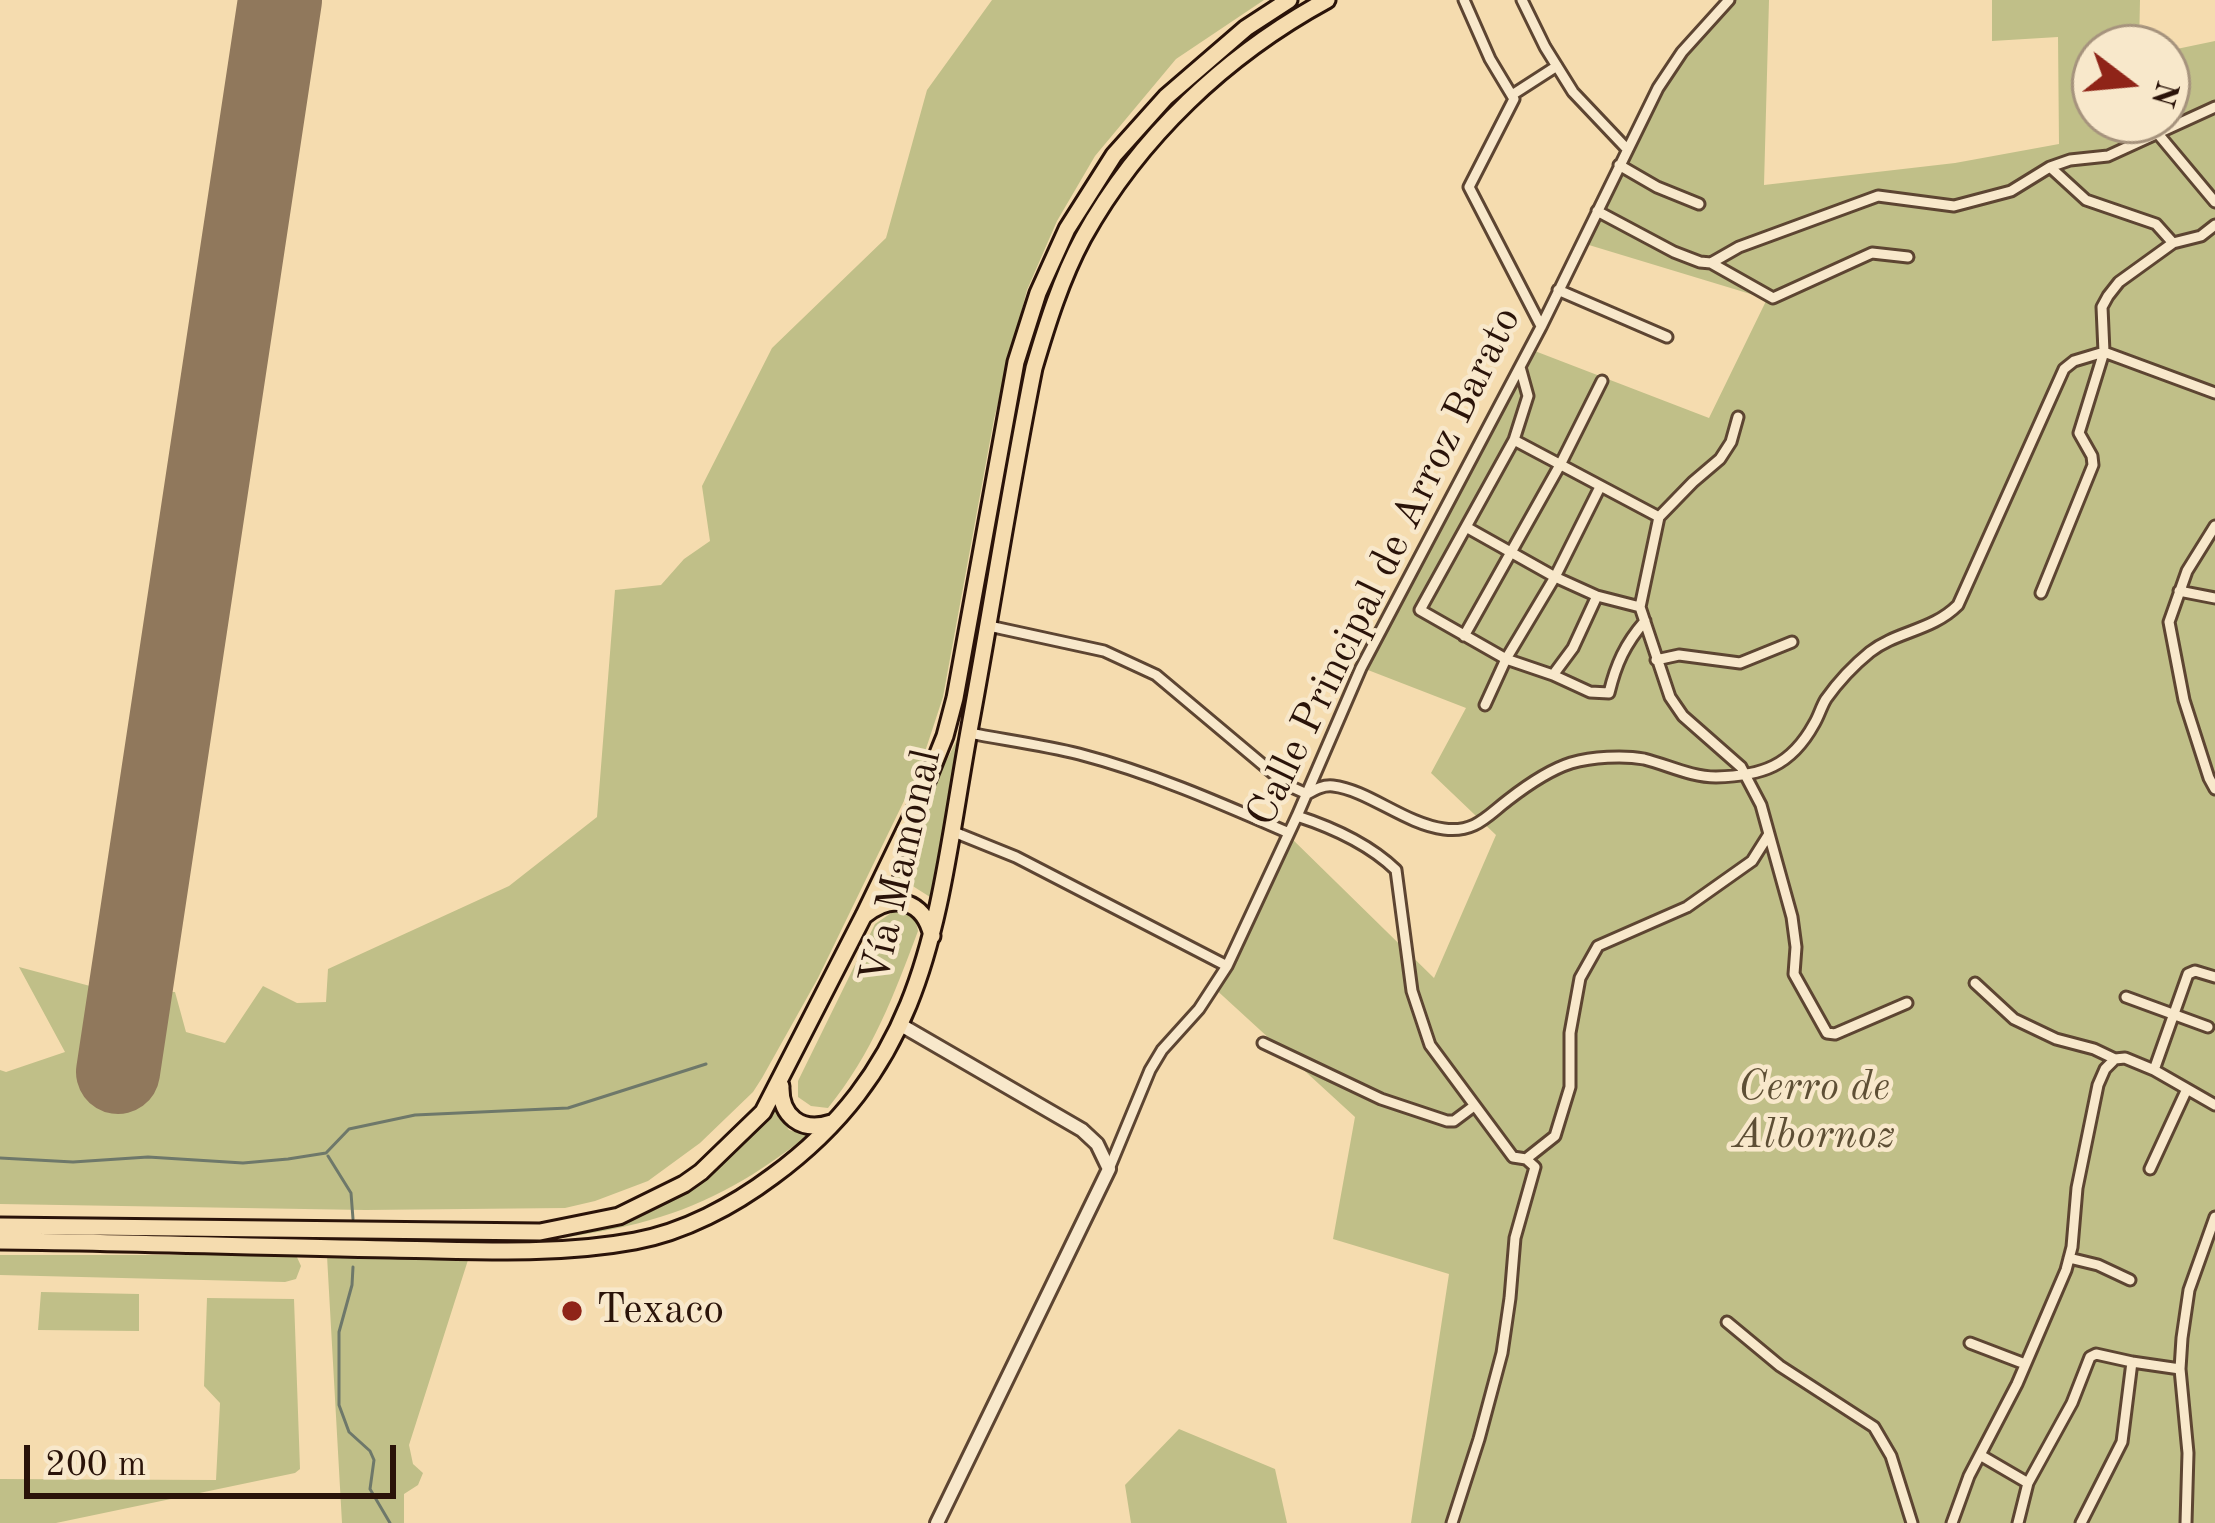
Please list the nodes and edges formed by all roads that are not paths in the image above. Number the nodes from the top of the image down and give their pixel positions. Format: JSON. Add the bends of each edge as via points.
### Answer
{"nodes":[{"id":1,"x":1289,"y":0,"type":"edge"},
{"id":2,"x":1327,"y":0,"type":"edge"},
{"id":3,"x":1464,"y":0,"type":"edge"},
{"id":4,"x":1522,"y":0,"type":"edge"},
{"id":5,"x":1729,"y":0,"type":"edge"},
{"id":6,"x":1557,"y":66,"type":"junction"},
{"id":7,"x":1512,"y":95,"type":"junction"},
{"id":8,"x":2137,"y":144,"type":"edge"},
{"id":9,"x":2167,"y":144,"type":"edge"},
{"id":10,"x":1627,"y":148,"type":"junction"},
{"id":11,"x":1618,"y":165,"type":"junction"},
{"id":12,"x":2050,"y":167,"type":"junction"},
{"id":13,"x":2215,"y":202,"type":"edge"},
{"id":14,"x":1699,"y":204,"type":"dead end"},
{"id":15,"x":1597,"y":212,"type":"junction"},
{"id":16,"x":2215,"y":225,"type":"edge"},
{"id":17,"x":2173,"y":243,"type":"junction"},
{"id":18,"x":1908,"y":257,"type":"dead end"},
{"id":19,"x":1711,"y":263,"type":"junction"},
{"id":20,"x":1558,"y":290,"type":"junction"},
{"id":21,"x":1541,"y":327,"type":"junction"},
{"id":22,"x":1667,"y":337,"type":"dead end"},
{"id":23,"x":2104,"y":352,"type":"junction"},
{"id":24,"x":1520,"y":368,"type":"junction"},
{"id":25,"x":1602,"y":381,"type":"dead end"},
{"id":26,"x":2215,"y":393,"type":"edge"},
{"id":27,"x":1738,"y":417,"type":"dead end"},
{"id":28,"x":1514,"y":440,"type":"junction"},
{"id":29,"x":1559,"y":465,"type":"junction"},
{"id":30,"x":1600,"y":487,"type":"junction"},
{"id":31,"x":1659,"y":517,"type":"junction"},
{"id":32,"x":2215,"y":526,"type":"edge"},
{"id":33,"x":1466,"y":527,"type":"junction"},
{"id":34,"x":1511,"y":551,"type":"junction"},
{"id":35,"x":1555,"y":577,"type":"junction"},
{"id":36,"x":2179,"y":591,"type":"junction"},
{"id":37,"x":2042,"y":593,"type":"dead end"},
{"id":38,"x":1597,"y":596,"type":"junction"},
{"id":39,"x":2215,"y":598,"type":"edge"},
{"id":40,"x":1640,"y":607,"type":"junction"},
{"id":41,"x":1645,"y":621,"type":"junction"},
{"id":42,"x":988,"y":626,"type":"junction"},
{"id":43,"x":1463,"y":636,"type":"junction"},
{"id":44,"x":1792,"y":642,"type":"dead end"},
{"id":45,"x":1506,"y":658,"type":"junction"},
{"id":46,"x":1656,"y":660,"type":"junction"},
{"id":47,"x":1553,"y":676,"type":"junction"},
{"id":48,"x":1485,"y":705,"type":"dead end"},
{"id":49,"x":969,"y":733,"type":"junction"},
{"id":50,"x":1745,"y":774,"type":"junction"},
{"id":51,"x":2215,"y":789,"type":"edge"},
{"id":52,"x":1307,"y":794,"type":"junction"},
{"id":53,"x":1298,"y":816,"type":"junction"},
{"id":54,"x":953,"y":832,"type":"junction"},
{"id":55,"x":1289,"y":833,"type":"junction"},
{"id":56,"x":1768,"y":834,"type":"junction"},
{"id":57,"x":864,"y":915,"type":"junction"},
{"id":58,"x":932,"y":939,"type":"junction"},
{"id":59,"x":1227,"y":966,"type":"junction"},
{"id":60,"x":2215,"y":977,"type":"edge"},
{"id":61,"x":1975,"y":983,"type":"dead end"},
{"id":62,"x":2126,"y":997,"type":"dead end"},
{"id":63,"x":1907,"y":1003,"type":"dead end"},
{"id":64,"x":2174,"y":1015,"type":"junction"},
{"id":65,"x":901,"y":1025,"type":"junction"},
{"id":66,"x":2208,"y":1027,"type":"dead end"},
{"id":67,"x":1263,"y":1043,"type":"dead end"},
{"id":68,"x":2115,"y":1059,"type":"junction"},
{"id":69,"x":2154,"y":1070,"type":"junction"},
{"id":70,"x":784,"y":1076,"type":"junction"},
{"id":71,"x":2187,"y":1089,"type":"junction"},
{"id":72,"x":2215,"y":1105,"type":"edge"},
{"id":73,"x":1474,"y":1106,"type":"junction"},
{"id":74,"x":833,"y":1122,"type":"junction"},
{"id":75,"x":1526,"y":1159,"type":"junction"},
{"id":76,"x":1109,"y":1169,"type":"junction"},
{"id":77,"x":2150,"y":1169,"type":"dead end"},
{"id":78,"x":2215,"y":1217,"type":"edge"},
{"id":79,"x":0,"y":1226,"type":"edge"},
{"id":80,"x":0,"y":1241,"type":"edge"},
{"id":81,"x":2069,"y":1258,"type":"junction"},
{"id":82,"x":2130,"y":1280,"type":"dead end"},
{"id":83,"x":1727,"y":1322,"type":"dead end"},
{"id":84,"x":1970,"y":1343,"type":"dead end"},
{"id":85,"x":2132,"y":1362,"type":"junction"},
{"id":86,"x":2025,"y":1364,"type":"junction"},
{"id":87,"x":2180,"y":1370,"type":"junction"},
{"id":88,"x":1980,"y":1455,"type":"junction"},
{"id":89,"x":2028,"y":1483,"type":"junction"},
{"id":90,"x":2084,"y":1522,"type":"edge"},
{"id":91,"x":937,"y":1523,"type":"edge"},
{"id":92,"x":1452,"y":1523,"type":"edge"},
{"id":93,"x":1912,"y":1523,"type":"edge"},
{"id":94,"x":1952,"y":1523,"type":"edge"},
{"id":95,"x":2018,"y":1523,"type":"edge"},
{"id":96,"x":2186,"y":1523,"type":"edge"}],
"edges":[{"from":1,"to":57,"type":"main road","name":"Vía Mamonal","via":[[1204,62],[1139,125],[1067,229],[1016,362],[945,736]]},
{"from":2,"to":42,"type":"main road","name":"Vía Mamonal","via":[[1250,49],[1180,109],[1082,240],[1034,368]]},
{"from":3,"to":7,"type":"street"},
{"from":4,"to":6,"type":"street"},
{"from":5,"to":10,"type":"street","name":"Calle Principal de Arroz Barato","via":[[1670,69]]},
{"from":6,"to":7,"type":"street"},
{"from":6,"to":10,"type":"street"},
{"from":7,"to":21,"type":"street","via":[[1469,187]]},
{"from":8,"to":12,"type":"street"},
{"from":9,"to":13,"type":"street"},
{"from":10,"to":11,"type":"street","name":"Calle Principal de Arroz Barato"},
{"from":11,"to":14,"type":"street"},
{"from":11,"to":15,"type":"street","name":"Calle Principal de Arroz Barato"},
{"from":12,"to":17,"type":"street","via":[[2086,200],[2156,224]]},
{"from":12,"to":19,"type":"street","via":[[2011,191],[1954,206],[1878,196]]},
{"from":15,"to":19,"type":"street"},
{"from":15,"to":20,"type":"street","name":"Calle Principal de Arroz Barato"},
{"from":16,"to":17,"type":"street"},
{"from":17,"to":23,"type":"street","via":[[2108,296]]},
{"from":18,"to":19,"type":"street","via":[[1872,254],[1773,298]]},
{"from":20,"to":21,"type":"street","name":"Calle Principal de Arroz Barato"},
{"from":20,"to":22,"type":"street"},
{"from":21,"to":24,"type":"street","name":"Calle Principal de Arroz Barato"},
{"from":23,"to":26,"type":"street"},
{"from":23,"to":37,"type":"street","via":[[2079,434],[2093,465]]},
{"from":23,"to":50,"type":"street","via":[[2063,369],[1958,605],[1867,655],[1840,680],[1790,758]]},
{"from":24,"to":28,"type":"street","via":[[1528,396]]},
{"from":24,"to":52,"type":"street","name":"Calle Principal de Arroz Barato","via":[[1361,668]]},
{"from":25,"to":29,"type":"street"},
{"from":27,"to":31,"type":"street","via":[[1720,459]]},
{"from":28,"to":29,"type":"street"},
{"from":28,"to":33,"type":"street"},
{"from":29,"to":30,"type":"street"},
{"from":29,"to":34,"type":"street"},
{"from":30,"to":31,"type":"street"},
{"from":30,"to":35,"type":"street"},
{"from":31,"to":40,"type":"street"},
{"from":32,"to":36,"type":"street"},
{"from":33,"to":34,"type":"street"},
{"from":33,"to":43,"type":"street","via":[[1420,610]]},
{"from":34,"to":35,"type":"street"},
{"from":34,"to":43,"type":"street"},
{"from":35,"to":38,"type":"street"},
{"from":35,"to":45,"type":"street"},
{"from":36,"to":39,"type":"street"},
{"from":36,"to":51,"type":"street","via":[[2168,622],[2190,724]]},
{"from":38,"to":40,"type":"street"},
{"from":38,"to":47,"type":"street"},
{"from":40,"to":41,"type":"street"},
{"from":41,"to":46,"type":"street"},
{"from":41,"to":47,"type":"street","via":[[1626,643],[1609,693]]},
{"from":42,"to":49,"type":"main road","name":"Vía Mamonal"},
{"from":42,"to":52,"type":"street","via":[[1131,661]]},
{"from":43,"to":45,"type":"street"},
{"from":44,"to":46,"type":"street","via":[[1740,663]]},
{"from":45,"to":47,"type":"street"},
{"from":45,"to":48,"type":"street"},
{"from":46,"to":50,"type":"street","via":[[1683,716]]},
{"from":49,"to":54,"type":"main road","name":"Vía Mamonal"},
{"from":49,"to":55,"type":"street","via":[[1079,754]]},
{"from":50,"to":52,"type":"street","via":[[1711,777],[1640,758],[1574,762],[1459,830],[1421,823],[1340,787]]},
{"from":50,"to":56,"type":"street"},
{"from":52,"to":53,"type":"street","name":"Calle Principal de Arroz Barato"},
{"from":53,"to":55,"type":"street","name":"Calle Principal de Arroz Barato"},
{"from":53,"to":73,"type":"street","via":[[1396,870],[1412,991],[1430,1045]]},
{"from":54,"to":58,"type":"main road","name":"Vía Mamonal"},
{"from":54,"to":59,"type":"street"},
{"from":55,"to":59,"type":"street","name":"Calle Principal de Arroz Barato"},
{"from":56,"to":63,"type":"street","via":[[1792,917],[1794,974],[1827,1033]]},
{"from":56,"to":75,"type":"street","via":[[1752,861],[1688,907],[1598,946],[1580,978],[1570,1087],[1555,1136]]},
{"from":57,"to":58,"type":"main road","via":[[881,904],[912,905]]},
{"from":57,"to":70,"type":"main road","name":"Vía Mamonal"},
{"from":58,"to":65,"type":"main road","name":"Vía Mamonal"},
{"from":59,"to":76,"type":"street","name":"Calle Principal de Arroz Barato","via":[[1162,1050]]},
{"from":60,"to":64,"type":"street","via":[[2188,974]]},
{"from":61,"to":68,"type":"street","via":[[2014,1019]]},
{"from":62,"to":64,"type":"street"},
{"from":64,"to":66,"type":"street"},
{"from":64,"to":69,"type":"street"},
{"from":65,"to":74,"type":"main road","name":"Vía Mamonal"},
{"from":65,"to":76,"type":"street","via":[[1082,1130]]},
{"from":67,"to":73,"type":"street","via":[[1381,1100],[1447,1121]]},
{"from":68,"to":69,"type":"street"},
{"from":68,"to":81,"type":"street","via":[[2098,1085]]},
{"from":69,"to":71,"type":"street"},
{"from":70,"to":74,"type":"main road","via":[[781,1099],[791,1118],[812,1127]]},
{"from":70,"to":79,"type":"main road","name":"Vía Mamonal","via":[[763,1112],[701,1172],[620,1216],[580,1226],[507,1233]]},
{"from":71,"to":72,"type":"street"},
{"from":71,"to":77,"type":"street"},
{"from":73,"to":75,"type":"street","via":[[1513,1157]]},
{"from":74,"to":80,"type":"main road","name":"Vía Mamonal","via":[[728,1206],[639,1241],[510,1251]]},
{"from":75,"to":92,"type":"street","via":[[1535,1167],[1515,1238],[1502,1353]]},
{"from":76,"to":91,"type":"street","name":"Calle Principal de Arroz Barato"},
{"from":78,"to":87,"type":"street","via":[[2189,1290]]},
{"from":81,"to":82,"type":"street"},
{"from":81,"to":86,"type":"street"},
{"from":83,"to":93,"type":"street","via":[[1874,1427]]},
{"from":84,"to":86,"type":"street"},
{"from":85,"to":87,"type":"street"},
{"from":85,"to":89,"type":"street","via":[[2090,1357]]},
{"from":85,"to":90,"type":"street","via":[[2122,1442]]},
{"from":86,"to":88,"type":"street"},
{"from":87,"to":96,"type":"street"},
{"from":88,"to":89,"type":"street"},
{"from":88,"to":94,"type":"street"},
{"from":89,"to":95,"type":"street"}]}
